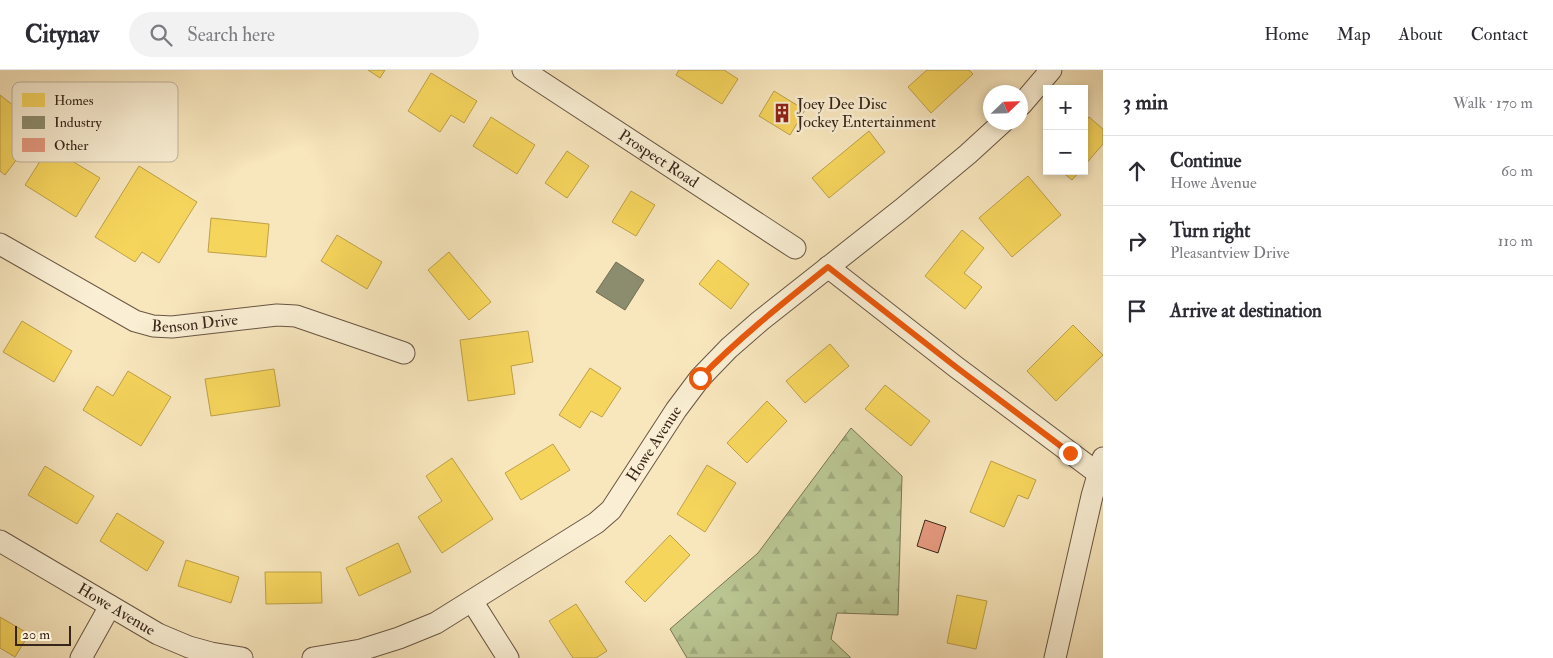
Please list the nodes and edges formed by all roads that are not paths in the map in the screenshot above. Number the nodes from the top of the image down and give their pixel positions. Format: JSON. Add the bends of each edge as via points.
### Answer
{"nodes":[{"id":1,"x":523,"y":70,"type":"edge"},
{"id":2,"x":1051,"y":70,"type":"edge"},
{"id":3,"x":1028,"y":96,"type":"edge"},
{"id":4,"x":994,"y":130,"type":"edge"},
{"id":5,"x":0,"y":244,"type":"edge"},
{"id":6,"x":795,"y":248,"type":"dead end"},
{"id":7,"x":828,"y":267,"type":"junction"},
{"id":8,"x":404,"y":353,"type":"dead end"},
{"id":9,"x":1102,"y":469,"type":"edge"},
{"id":10,"x":0,"y":541,"type":"edge"},
{"id":11,"x":472,"y":601,"type":"junction"},
{"id":12,"x":110,"y":606,"type":"junction"},
{"id":13,"x":81,"y":658,"type":"edge"},
{"id":14,"x":242,"y":658,"type":"edge"},
{"id":15,"x":313,"y":658,"type":"edge"},
{"id":16,"x":508,"y":658,"type":"edge"},
{"id":17,"x":1055,"y":658,"type":"edge"}],
"edges":[{"from":1,"to":6,"type":"street","name":"Prospect Road"},
{"from":2,"to":3,"type":"street"},
{"from":4,"to":7,"type":"street","name":"Howe Avenue"},
{"from":5,"to":8,"type":"street","name":"Benson Drive","via":[[144,324],[172,327],[277,315],[296,316]]},
{"from":7,"to":9,"type":"street","via":[[956,367]]},
{"from":7,"to":11,"type":"street","name":"Howe Avenue","via":[[760,321],[700,378],[611,510],[596,524]]},
{"from":9,"to":17,"type":"street"},
{"from":10,"to":12,"type":"street","name":"Howe Avenue"},
{"from":11,"to":15,"type":"street","name":"Howe Avenue","via":[[436,623],[399,638],[361,650]]},
{"from":11,"to":16,"type":"street"},
{"from":12,"to":13,"type":"street"},
{"from":12,"to":14,"type":"street","name":"Howe Avenue","via":[[158,634],[189,647]]}]}
